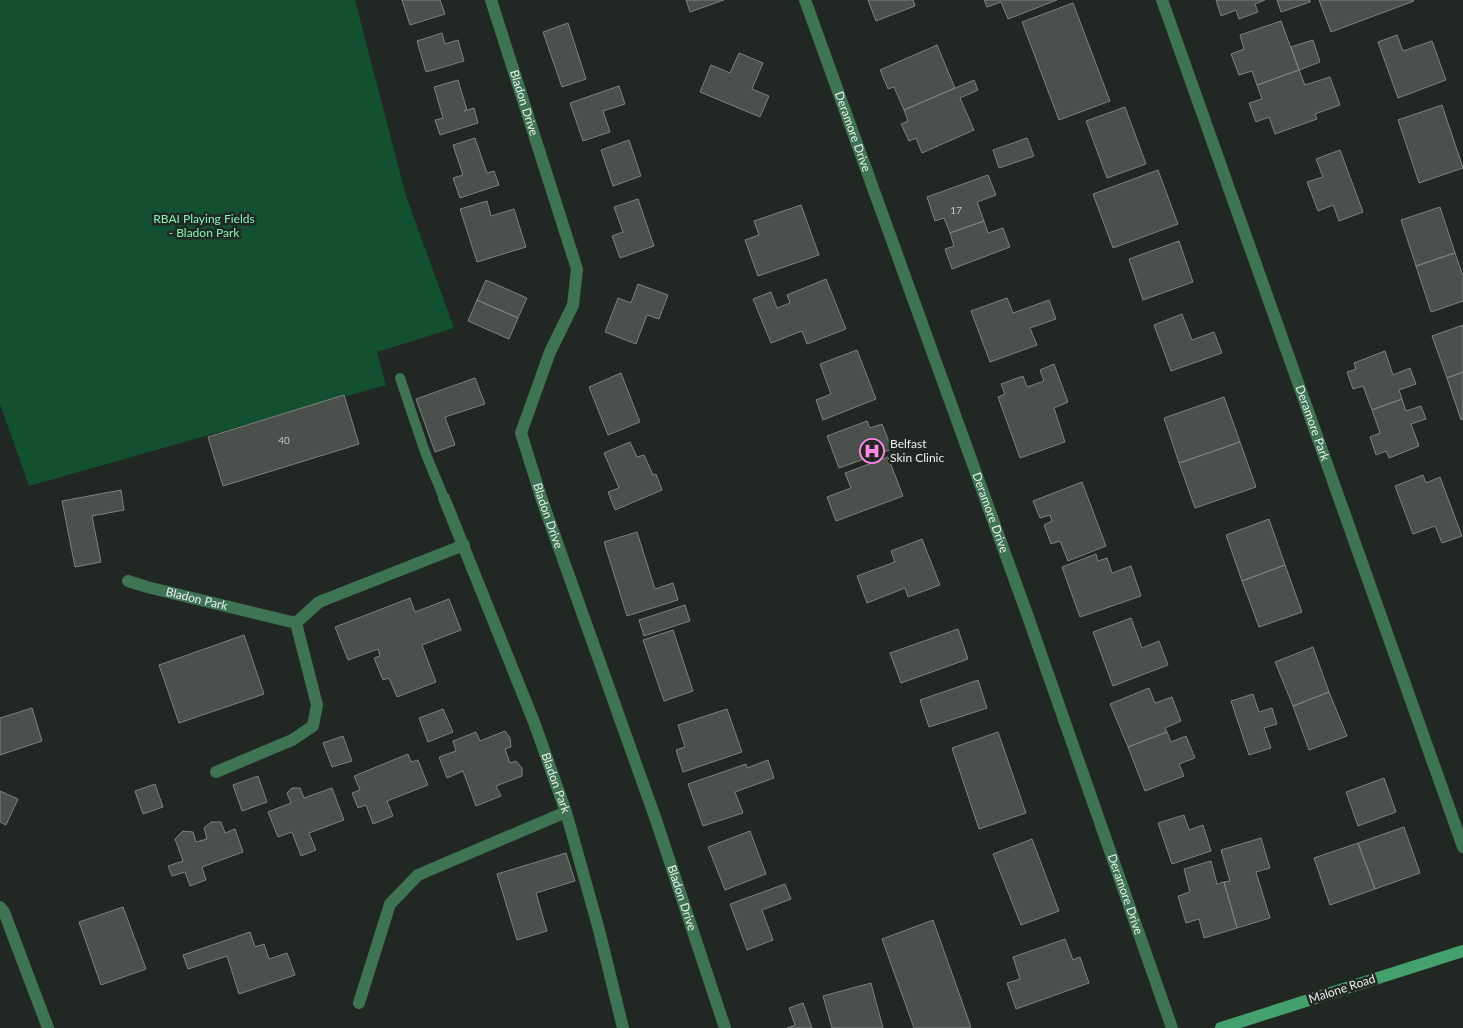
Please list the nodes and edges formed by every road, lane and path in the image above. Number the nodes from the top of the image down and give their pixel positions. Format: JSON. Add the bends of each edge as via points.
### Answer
{"nodes":[{"id":1,"x":491,"y":0,"type":"edge"},
{"id":2,"x":804,"y":0,"type":"edge"},
{"id":3,"x":1162,"y":0,"type":"edge"},
{"id":4,"x":400,"y":378,"type":"dead end"},
{"id":5,"x":444,"y":498,"type":"joint"},
{"id":6,"x":464,"y":545,"type":"junction"},
{"id":7,"x":128,"y":581,"type":"dead end"},
{"id":8,"x":296,"y":623,"type":"junction"},
{"id":9,"x":216,"y":772,"type":"dead end"},
{"id":10,"x":566,"y":812,"type":"junction"},
{"id":11,"x":1463,"y":847,"type":"edge"},
{"id":12,"x":0,"y":907,"type":"edge"},
{"id":13,"x":1463,"y":950,"type":"edge"},
{"id":14,"x":359,"y":1003,"type":"dead end"},
{"id":15,"x":48,"y":1028,"type":"edge"},
{"id":16,"x":622,"y":1028,"type":"edge"},
{"id":17,"x":726,"y":1028,"type":"edge"},
{"id":18,"x":1172,"y":1028,"type":"edge"},
{"id":19,"x":1221,"y":1028,"type":"edge"}],
"edges":[{"from":1,"to":17,"type":"street","name":"Bladon Drive","via":[[577,270],[573,305],[550,352],[521,433]]},
{"from":2,"to":18,"type":"street","name":"Deramore Drive","via":[[1023,604]]},
{"from":3,"to":11,"type":"street","name":"Deramore Park"},
{"from":4,"to":5,"type":"lane","via":[[424,452]]},
{"from":5,"to":6,"type":"street","name":"Bladon Park"},
{"from":6,"to":8,"type":"street","via":[[320,602]]},
{"from":6,"to":10,"type":"street","name":"Bladon Park"},
{"from":7,"to":8,"type":"street","name":"Bladon Park"},
{"from":8,"to":9,"type":"street","via":[[317,705],[314,726],[292,740]]},
{"from":10,"to":14,"type":"street","via":[[418,875],[390,904]]},
{"from":10,"to":16,"type":"street","name":"Bladon Park"},
{"from":12,"to":15,"type":"street"},
{"from":13,"to":19,"type":"main road","name":"Malone Road"}]}
